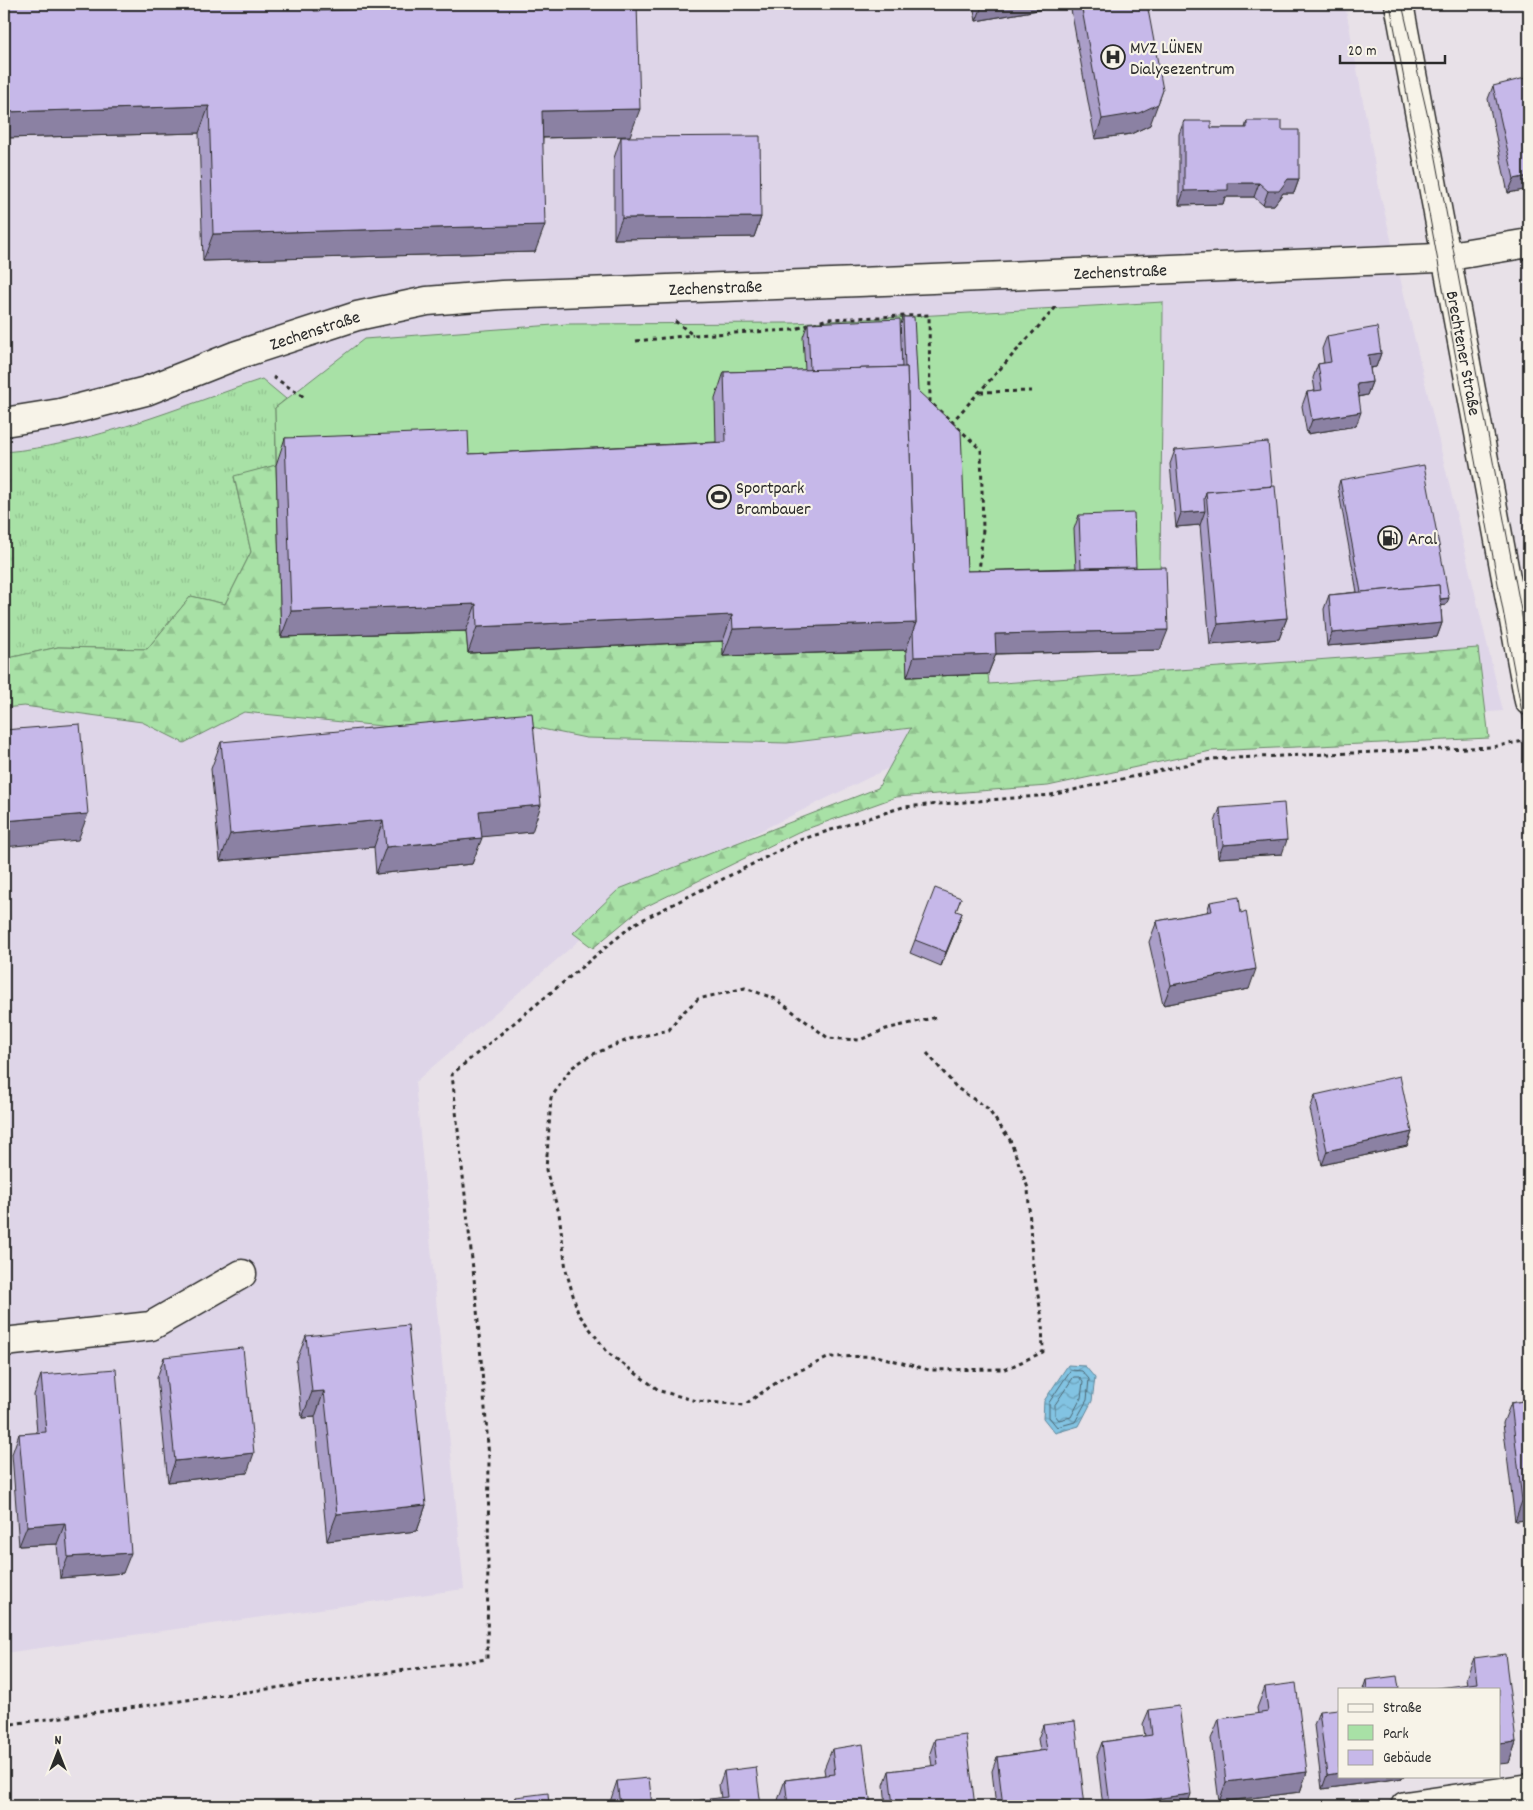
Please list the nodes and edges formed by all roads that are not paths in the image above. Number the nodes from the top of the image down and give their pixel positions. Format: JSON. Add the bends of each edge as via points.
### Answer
{"nodes":[{"id":1,"x":1399,"y":4,"type":"edge"},
{"id":2,"x":1529,"y":243,"type":"edge"},
{"id":3,"x":1446,"y":257,"type":"junction"},
{"id":4,"x":4,"y":422,"type":"edge"},
{"id":5,"x":1529,"y":701,"type":"edge"},
{"id":6,"x":242,"y":1274,"type":"dead end"},
{"id":7,"x":4,"y":1342,"type":"edge"},
{"id":8,"x":1529,"y":1788,"type":"edge"},
{"id":9,"x":1405,"y":1806,"type":"edge"}],
"edges":[{"from":1,"to":3,"type":"street","name":"Brechtener Straße"},
{"from":2,"to":3,"type":"street","name":"Zechenstraße"},
{"from":3,"to":4,"type":"street","name":"Zechenstraße","via":[[502,295],[426,301],[357,316],[237,355],[146,391],[60,414]]},
{"from":3,"to":5,"type":"street","name":"Brechtener Straße"},
{"from":6,"to":7,"type":"street","via":[[151,1326]]},
{"from":8,"to":9,"type":"street"}]}
